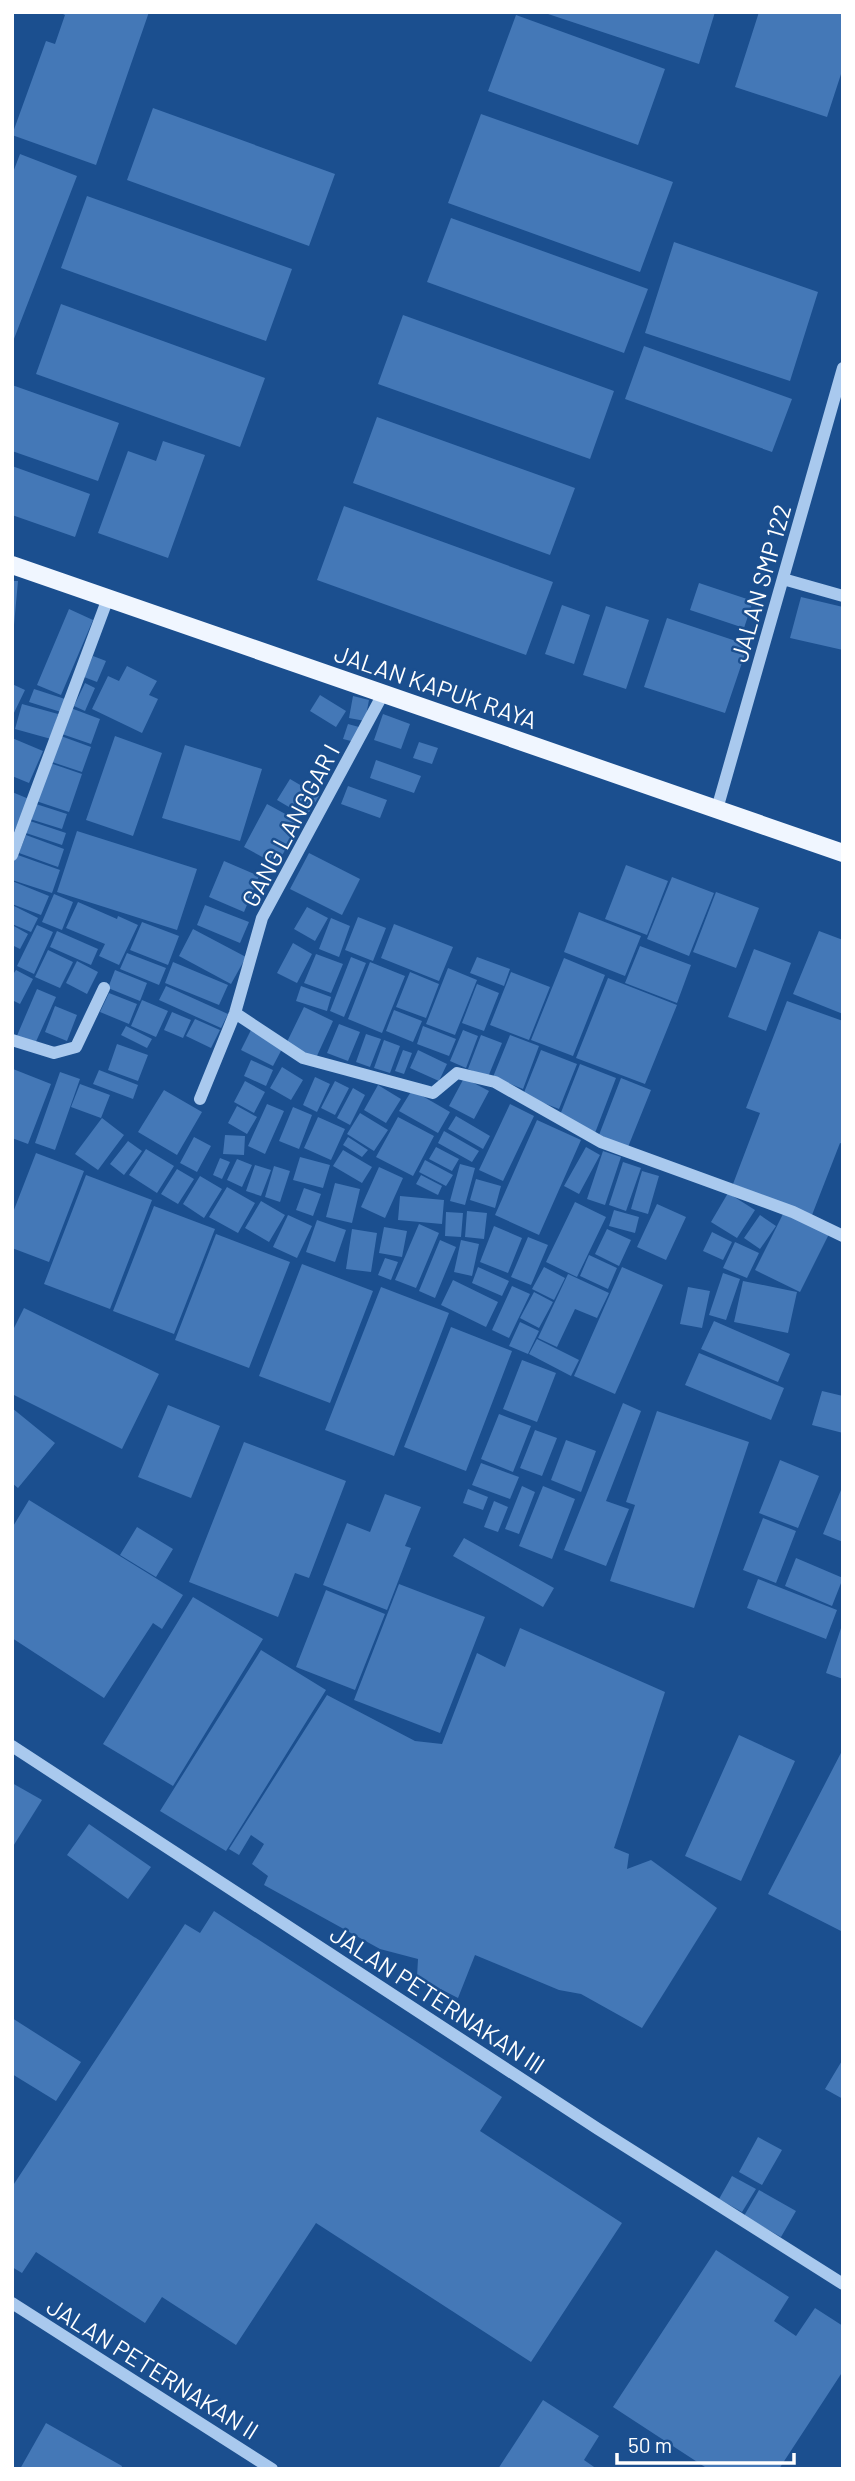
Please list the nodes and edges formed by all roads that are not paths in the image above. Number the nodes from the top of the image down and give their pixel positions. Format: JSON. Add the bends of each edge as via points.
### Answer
{"nodes":[{"id":1,"x":843,"y":368,"type":"edge"},
{"id":2,"x":12,"y":565,"type":"edge"},
{"id":3,"x":783,"y":579,"type":"junction"},
{"id":4,"x":843,"y":596,"type":"edge"},
{"id":5,"x":107,"y":598,"type":"junction"},
{"id":6,"x":383,"y":694,"type":"junction"},
{"id":7,"x":717,"y":809,"type":"junction"},
{"id":8,"x":843,"y":853,"type":"edge"},
{"id":9,"x":12,"y":855,"type":"edge"},
{"id":10,"x":104,"y":988,"type":"dead end"},
{"id":11,"x":235,"y":1013,"type":"junction"},
{"id":12,"x":12,"y":1040,"type":"edge"},
{"id":13,"x":201,"y":1099,"type":"dead end"},
{"id":14,"x":843,"y":1236,"type":"edge"},
{"id":15,"x":12,"y":1746,"type":"edge"},
{"id":16,"x":843,"y":2284,"type":"edge"},
{"id":17,"x":12,"y":2303,"type":"edge"},
{"id":18,"x":272,"y":2469,"type":"edge"}],
"edges":[{"from":1,"to":3,"type":"street","name":"JALAN SMP 122"},
{"from":2,"to":5,"type":"main road","name":"JALAN KAPUK RAYA"},
{"from":3,"to":4,"type":"street"},
{"from":3,"to":7,"type":"street","name":"JALAN SMP 122"},
{"from":5,"to":6,"type":"main road","name":"JALAN KAPUK RAYA"},
{"from":5,"to":9,"type":"street"},
{"from":6,"to":7,"type":"main road","name":"JALAN KAPUK RAYA"},
{"from":6,"to":11,"type":"street","name":"GANG LANGGAR I","via":[[262,918]]},
{"from":7,"to":8,"type":"main road","name":"JALAN KAPUK RAYA"},
{"from":10,"to":12,"type":"street","via":[[76,1047],[54,1053]]},
{"from":11,"to":13,"type":"street","name":"GANG LANGGAR I"},
{"from":11,"to":14,"type":"street","via":[[303,1058],[420,1090],[433,1093],[457,1073],[495,1082],[601,1142],[793,1212]]},
{"from":15,"to":16,"type":"street","name":"JALAN PETERNAKAN III"},
{"from":17,"to":18,"type":"street","name":"JALAN PETERNAKAN II"}]}
